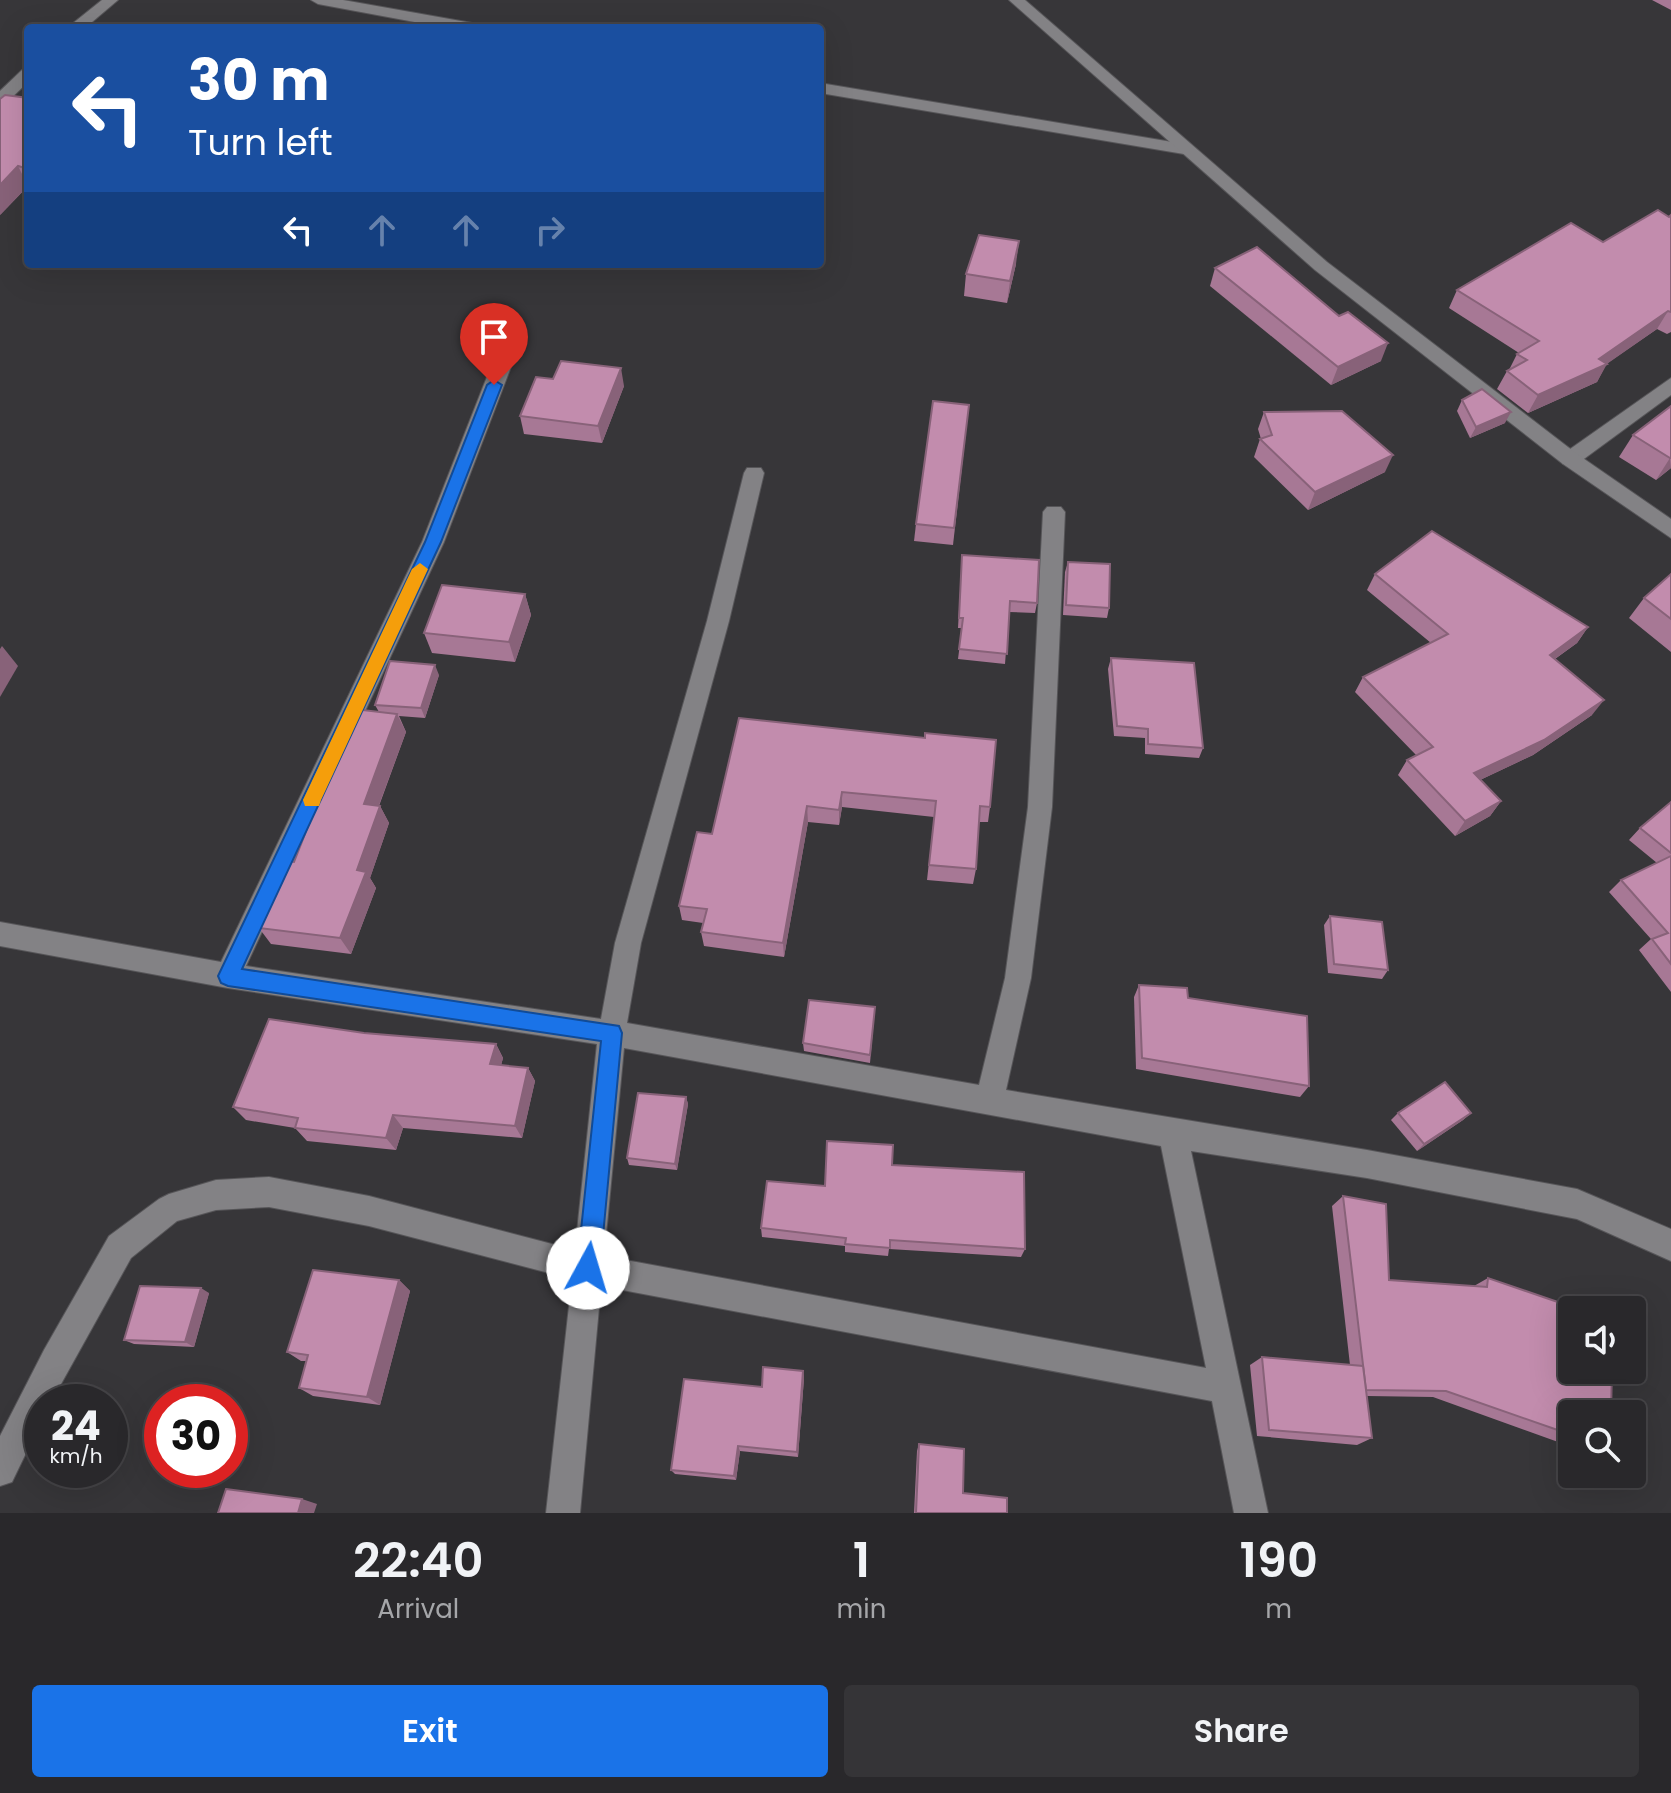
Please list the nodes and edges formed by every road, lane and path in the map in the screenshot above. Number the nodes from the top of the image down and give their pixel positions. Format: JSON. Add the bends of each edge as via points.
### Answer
{"nodes":[{"id":1,"x":111,"y":0,"type":"edge"},
{"id":2,"x":318,"y":0,"type":"edge"},
{"id":3,"x":1016,"y":0,"type":"edge"},
{"id":4,"x":80,"y":24,"type":"edge"},
{"id":5,"x":450,"y":24,"type":"edge"},
{"id":6,"x":24,"y":77,"type":"edge"},
{"id":7,"x":824,"y":89,"type":"edge"},
{"id":8,"x":0,"y":100,"type":"edge"},
{"id":9,"x":1184,"y":149,"type":"junction"},
{"id":10,"x":504,"y":359,"type":"dead end"},
{"id":11,"x":1671,"y":385,"type":"edge"},
{"id":12,"x":1570,"y":459,"type":"junction"},
{"id":13,"x":754,"y":473,"type":"dead end"},
{"id":14,"x":1054,"y":512,"type":"dead end"},
{"id":15,"x":1671,"y":530,"type":"edge"},
{"id":16,"x":0,"y":934,"type":"edge"},
{"id":17,"x":228,"y":976,"type":"junction"},
{"id":18,"x":612,"y":1033,"type":"junction"},
{"id":19,"x":989,"y":1101,"type":"junction"},
{"id":20,"x":1173,"y":1134,"type":"junction"},
{"id":21,"x":1671,"y":1246,"type":"edge"},
{"id":22,"x":588,"y":1268,"type":"junction"},
{"id":23,"x":1227,"y":1388,"type":"junction"},
{"id":24,"x":0,"y":1470,"type":"edge"},
{"id":25,"x":563,"y":1513,"type":"edge"},
{"id":26,"x":1251,"y":1513,"type":"edge"}],
"edges":[{"from":1,"to":4,"type":"street"},
{"from":2,"to":5,"type":"street"},
{"from":3,"to":9,"type":"street"},
{"from":6,"to":8,"type":"street"},
{"from":7,"to":9,"type":"street"},
{"from":9,"to":12,"type":"street","via":[[1321,266]]},
{"from":10,"to":17,"type":"street","via":[[433,542]]},
{"from":11,"to":12,"type":"street"},
{"from":12,"to":15,"type":"street"},
{"from":13,"to":18,"type":"street","via":[[628,943]]},
{"from":14,"to":19,"type":"street","via":[[1040,807],[1018,978]]},
{"from":16,"to":17,"type":"street"},
{"from":17,"to":18,"type":"street"},
{"from":18,"to":19,"type":"street"},
{"from":18,"to":22,"type":"street"},
{"from":19,"to":20,"type":"street"},
{"from":20,"to":21,"type":"street","via":[[1577,1204]]},
{"from":20,"to":23,"type":"street"},
{"from":22,"to":23,"type":"street"},
{"from":22,"to":24,"type":"street","via":[[369,1211],[269,1192],[216,1195],[169,1209],[120,1247]]},
{"from":22,"to":25,"type":"street"},
{"from":23,"to":26,"type":"street"}]}
